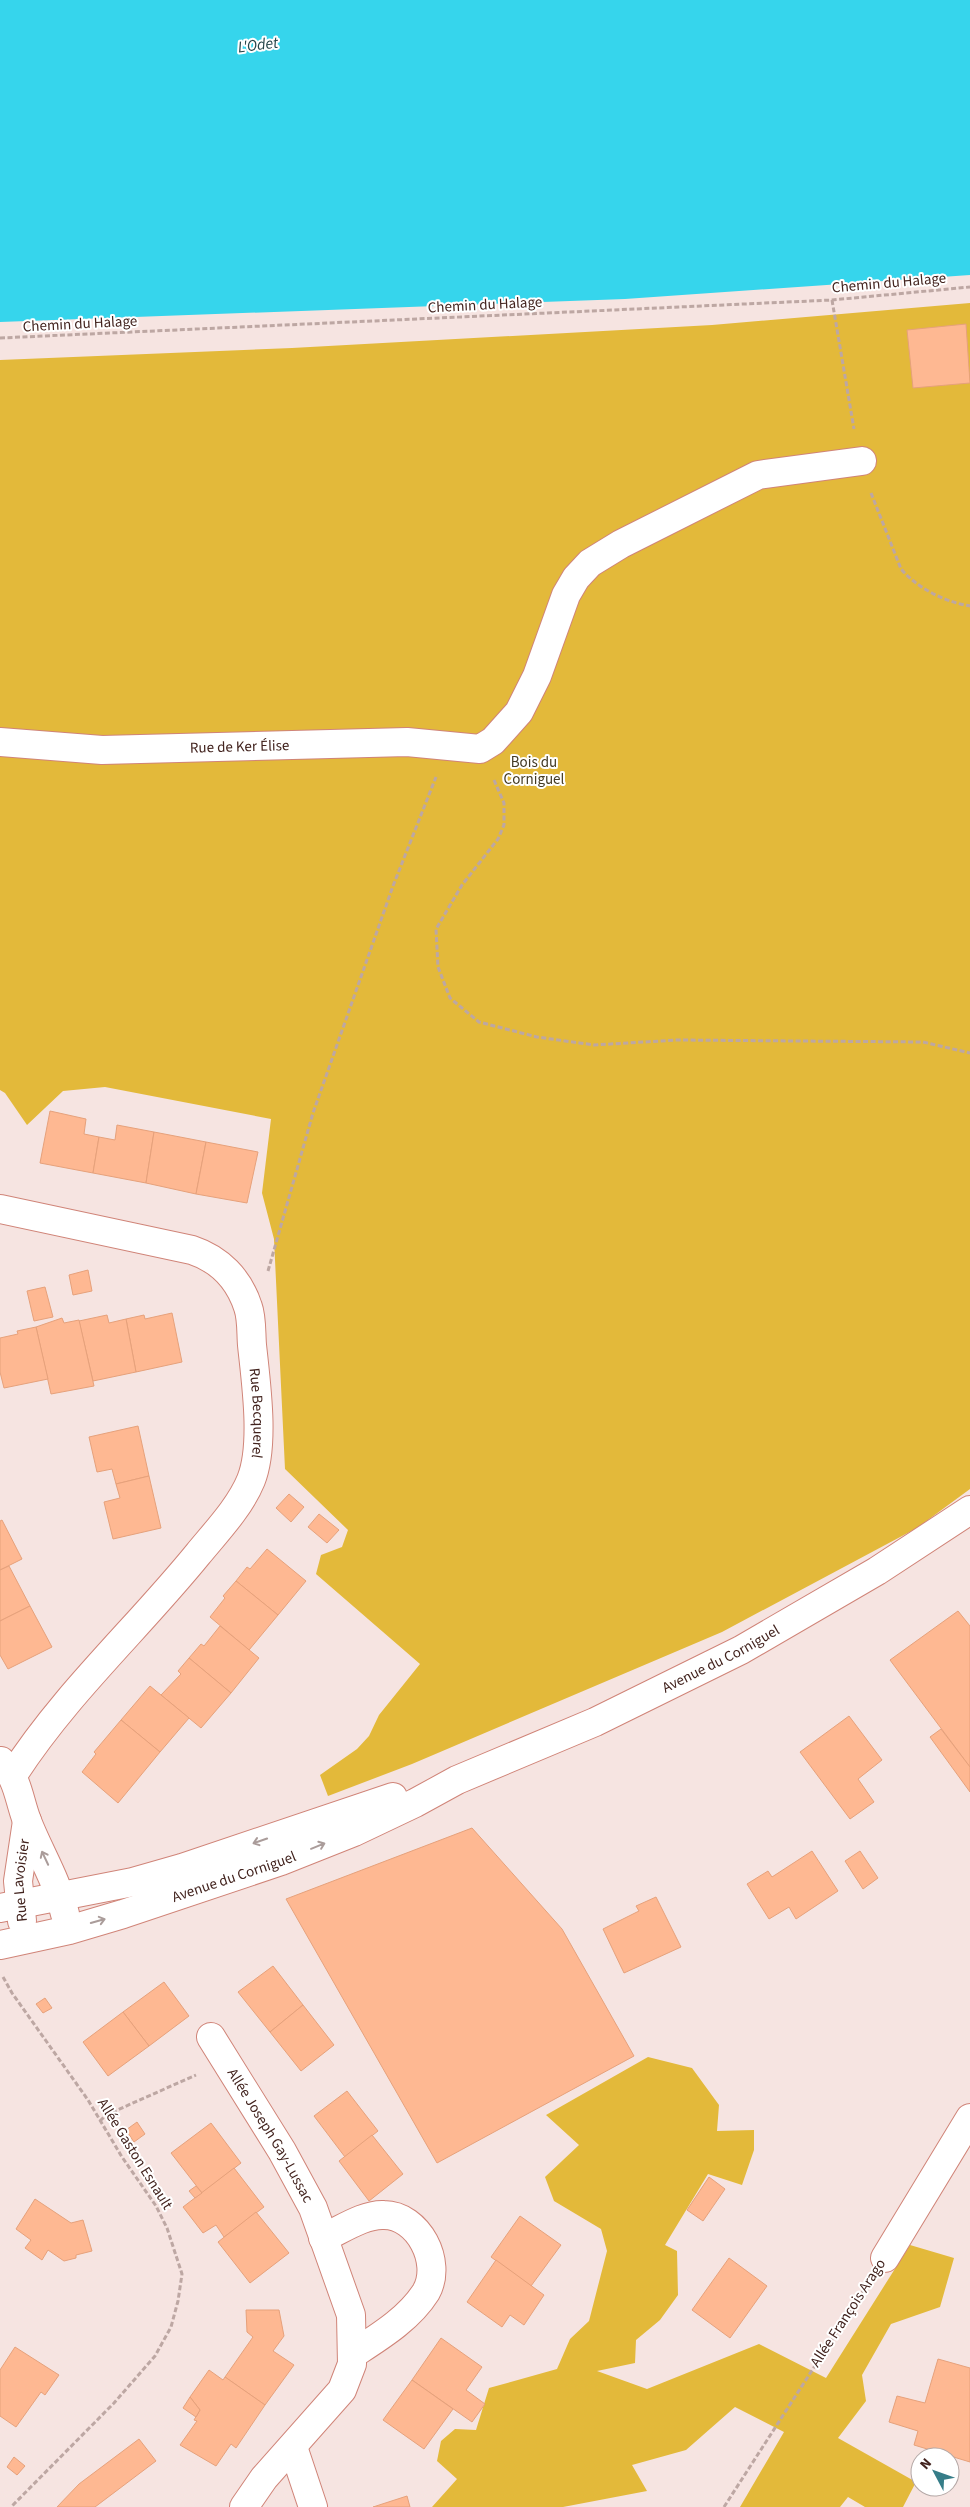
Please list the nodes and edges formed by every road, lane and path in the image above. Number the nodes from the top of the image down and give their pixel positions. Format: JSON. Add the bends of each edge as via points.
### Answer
{"nodes":[{"id":1,"x":970,"y":287,"type":"edge"},
{"id":2,"x":832,"y":300,"type":"junction"},
{"id":3,"x":0,"y":338,"type":"edge"},
{"id":4,"x":862,"y":461,"type":"junction"},
{"id":5,"x":970,"y":606,"type":"edge"},
{"id":6,"x":0,"y":742,"type":"edge"},
{"id":7,"x":448,"y":746,"type":"junction"},
{"id":8,"x":480,"y":749,"type":"junction"},
{"id":9,"x":970,"y":1053,"type":"edge"},
{"id":10,"x":0,"y":1209,"type":"edge"},
{"id":11,"x":267,"y":1274,"type":"dead end"},
{"id":12,"x":970,"y":1510,"type":"edge"},
{"id":13,"x":6,"y":1767,"type":"edge"},
{"id":14,"x":457,"y":1780,"type":"junction"},
{"id":15,"x":27,"y":1821,"type":"junction"},
{"id":16,"x":61,"y":1896,"type":"junction"},
{"id":17,"x":10,"y":1906,"type":"edge"},
{"id":18,"x":69,"y":1930,"type":"junction"},
{"id":19,"x":9,"y":1952,"type":"edge"},
{"id":20,"x":211,"y":2037,"type":"dead end"},
{"id":21,"x":226,"y":2061,"type":"junction"},
{"id":22,"x":970,"y":2118,"type":"edge"},
{"id":23,"x":100,"y":2121,"type":"junction"},
{"id":24,"x":323,"y":2238,"type":"junction"},
{"id":25,"x":885,"y":2258,"type":"joint"},
{"id":26,"x":353,"y":2354,"type":"junction"},
{"id":27,"x":293,"y":2447,"type":"junction"},
{"id":28,"x":11,"y":2507,"type":"edge"},
{"id":29,"x":244,"y":2507,"type":"edge"},
{"id":30,"x":313,"y":2507,"type":"edge"},
{"id":31,"x":724,"y":2507,"type":"edge"}],
"edges":[{"from":1,"to":2,"type":"path","name":"Chemin du Halage"},
{"from":2,"to":3,"type":"path","name":"Chemin du Halage"},
{"from":2,"to":4,"type":"path","via":[[849,412]]},
{"from":4,"to":5,"type":"path","via":[[901,570],[909,579],[934,594]]},
{"from":4,"to":8,"type":"street","via":[[758,475],[590,563],[566,595],[537,676],[519,712],[493,741]]},
{"from":6,"to":7,"type":"street","name":"Rue de Ker Élise","via":[[102,750],[407,742]]},
{"from":7,"to":8,"type":"street","name":"Rue de Ker Élise"},
{"from":7,"to":11,"type":"path","via":[[393,886],[312,1112]]},
{"from":8,"to":9,"type":"path","via":[[504,803],[504,825],[498,839],[462,885],[436,929],[438,967],[450,998],[480,1022],[537,1037],[594,1045],[677,1040],[923,1042]]},
{"from":10,"to":13,"type":"street","name":"Rue Becquerel","via":[[192,1250],[220,1264],[237,1283],[249,1308],[257,1391],[257,1450],[251,1480],[234,1508],[167,1592]]},
{"from":12,"to":14,"type":"street","name":"Avenue du Corniguel","via":[[876,1571],[741,1650],[595,1722]]},
{"from":13,"to":15,"type":"street","name":"Rue Lavoisier"},
{"from":14,"to":16,"type":"street","name":"Avenue du Corniguel","one_way":true,"via":[[415,1790],[182,1868],[100,1890]]},
{"from":18,"to":14,"type":"street","name":"Avenue du Corniguel","one_way":true,"via":[[281,1860],[363,1828]]},
{"from":16,"to":15,"type":"street","name":"Rue Lavoisier","one_way":true},
{"from":15,"to":17,"type":"street","name":"Rue Lavoisier","via":[[18,1881]]},
{"from":16,"to":17,"type":"street","name":"Avenue du Corniguel"},
{"from":16,"to":18,"type":"street","name":"Rue Lavoisier"},
{"from":17,"to":19,"type":"street","name":"Rue Lavoisier"},
{"from":18,"to":19,"type":"street","name":"Avenue du Corniguel"},
{"from":19,"to":23,"type":"path","name":"Allée Gaston Esnault","via":[[4,1980]]},
{"from":20,"to":21,"type":"street","name":"Allée Joseph Gay-Lussac"},
{"from":21,"to":23,"type":"path","via":[[106,2115]]},
{"from":21,"to":24,"type":"street","name":"Allée Joseph Gay-Lussac","via":[[302,2186]]},
{"from":22,"to":25,"type":"street","name":"Allée François Arago"},
{"from":23,"to":28,"type":"path","name":"Allée Gaston Esnault","via":[[167,2228],[182,2274],[178,2301],[171,2327],[155,2356],[134,2382]]},
{"from":24,"to":26,"type":"street","name":"Allée Joseph Gay-Lussac","via":[[351,2315]]},
{"from":24,"to":26,"type":"street","via":[[383,2214],[398,2216],[422,2238],[433,2264],[429,2284],[416,2305]]},
{"from":25,"to":31,"type":"path","name":"Allée François Arago"},
{"from":26,"to":27,"type":"street","name":"Allée Joseph Gay-Lussac","via":[[342,2390]]},
{"from":27,"to":29,"type":"street","name":"Allée Joseph Gay-Lussac","via":[[264,2478]]},
{"from":27,"to":30,"type":"street"}]}
